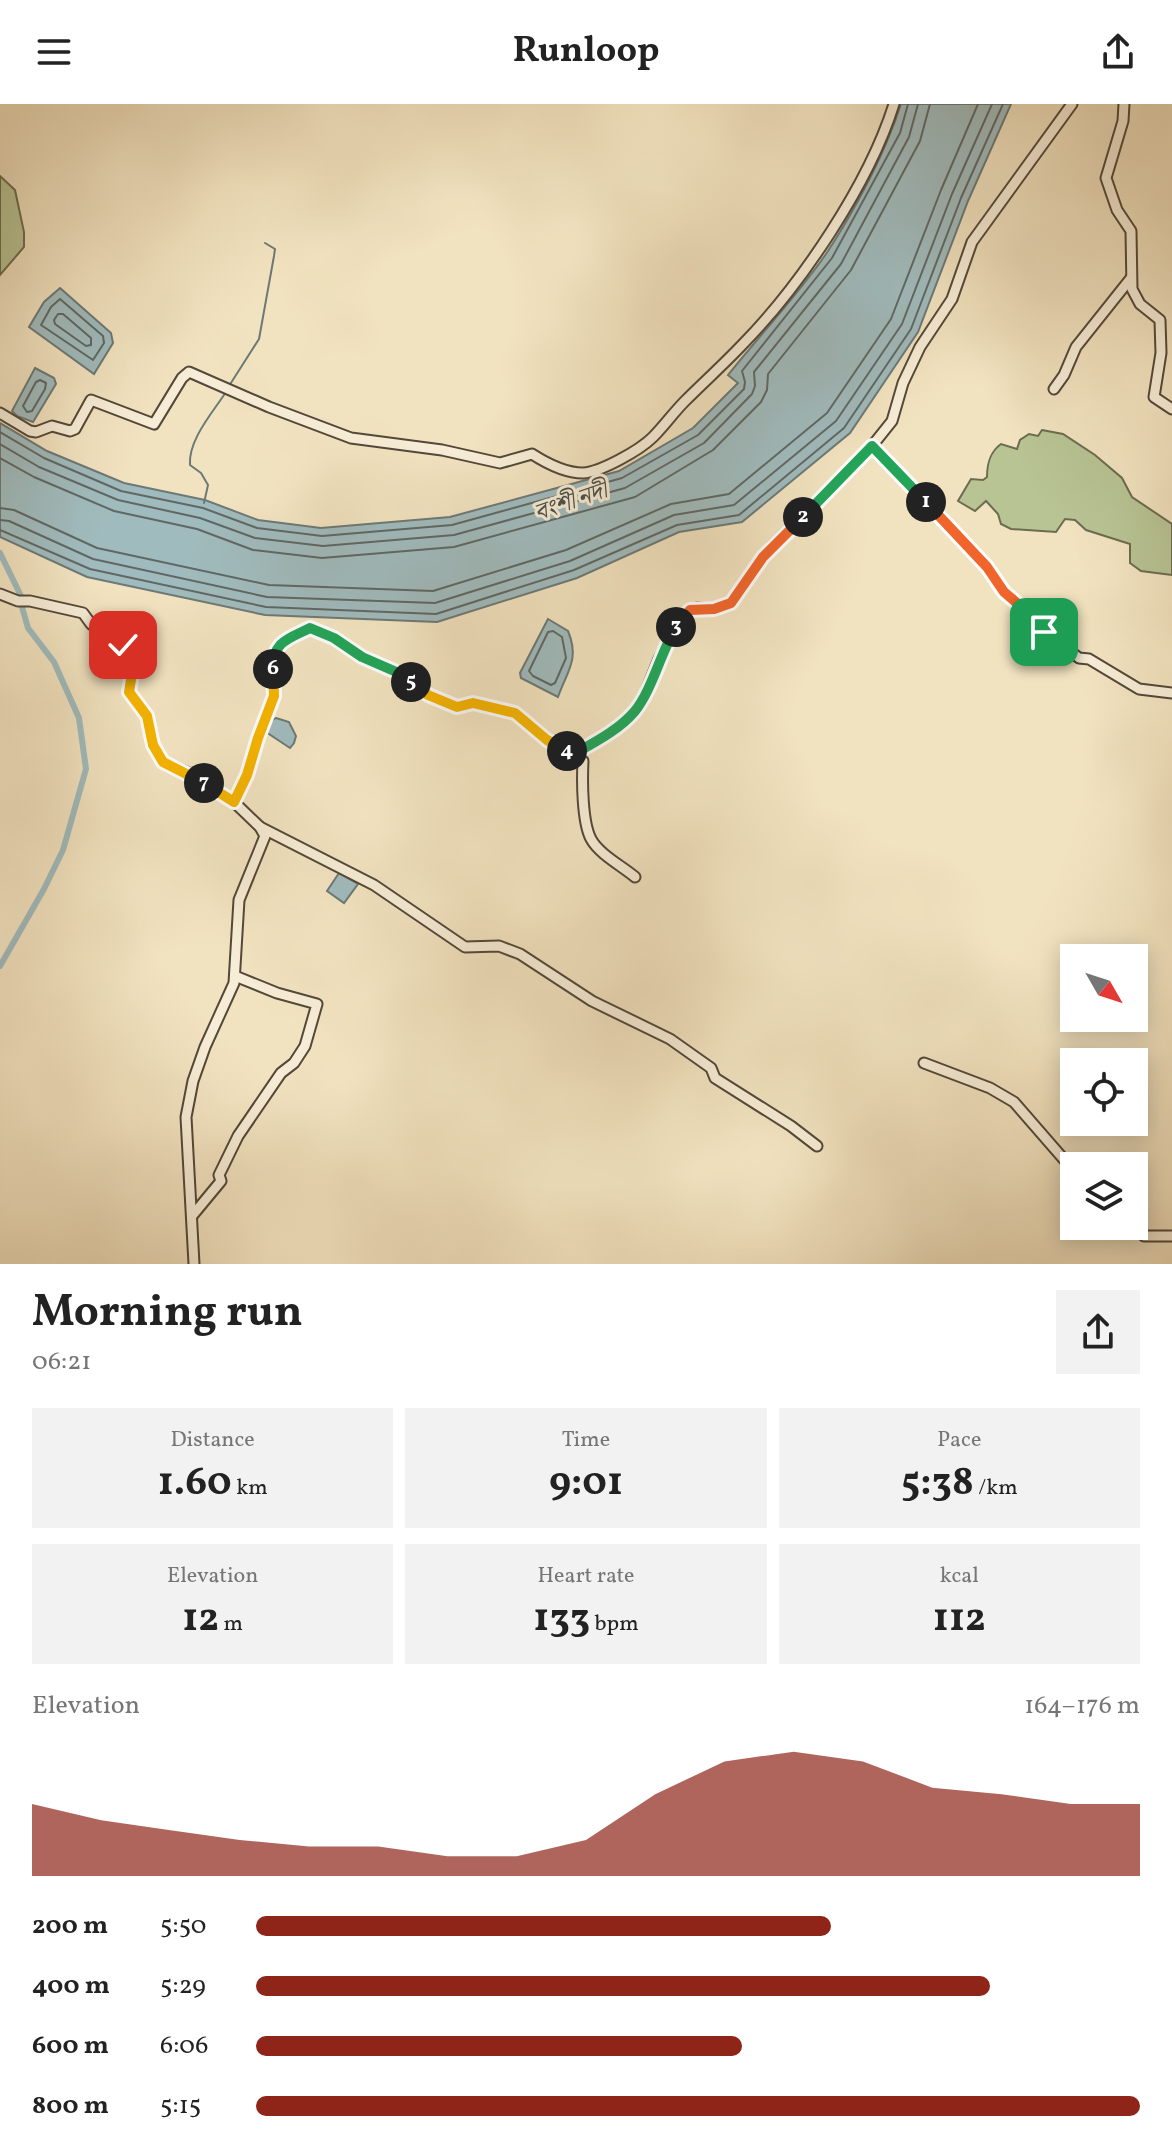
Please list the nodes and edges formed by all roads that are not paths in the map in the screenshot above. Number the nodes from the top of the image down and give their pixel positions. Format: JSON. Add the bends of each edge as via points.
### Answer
{"nodes":[{"id":1,"x":894,"y":104,"type":"edge"},
{"id":2,"x":1072,"y":104,"type":"edge"},
{"id":3,"x":1124,"y":104,"type":"edge"},
{"id":4,"x":1131,"y":278,"type":"junction"},
{"id":5,"x":1054,"y":389,"type":"dead end"},
{"id":6,"x":1172,"y":409,"type":"edge"},
{"id":7,"x":0,"y":413,"type":"edge"},
{"id":8,"x":872,"y":446,"type":"junction"},
{"id":9,"x":0,"y":594,"type":"edge"},
{"id":10,"x":1172,"y":693,"type":"edge"},
{"id":11,"x":574,"y":754,"type":"junction"},
{"id":12,"x":234,"y":802,"type":"junction"},
{"id":13,"x":260,"y":827,"type":"junction"},
{"id":14,"x":635,"y":877,"type":"dead end"},
{"id":15,"x":235,"y":976,"type":"junction"},
{"id":16,"x":924,"y":1063,"type":"dead end"},
{"id":17,"x":817,"y":1146,"type":"dead end"},
{"id":18,"x":1060,"y":1155,"type":"edge"},
{"id":19,"x":192,"y":1216,"type":"junction"},
{"id":20,"x":1148,"y":1236,"type":"edge"},
{"id":21,"x":1172,"y":1236,"type":"edge"},
{"id":22,"x":194,"y":1264,"type":"edge"}],
"edges":[{"from":1,"to":7,"type":"street","via":[[842,212],[788,292],[653,437],[597,469],[582,473],[532,454],[500,463],[351,438],[189,372],[154,424],[91,400],[71,431],[52,426],[30,431]]},
{"from":2,"to":8,"type":"street","via":[[972,242],[952,299],[920,347],[892,421]]},
{"from":3,"to":4,"type":"street","via":[[1106,178],[1131,231]]},
{"from":4,"to":5,"type":"street","via":[[1076,347]]},
{"from":4,"to":6,"type":"street","via":[[1140,304],[1160,320],[1154,397]]},
{"from":8,"to":10,"type":"street","via":[[1044,632],[1079,658],[1139,689]]},
{"from":8,"to":11,"type":"street","via":[[772,546],[731,603],[697,608],[683,616],[634,712]]},
{"from":9,"to":12,"type":"street","via":[[83,613],[131,651],[135,655],[129,692],[147,716],[163,762]]},
{"from":11,"to":12,"type":"street","via":[[515,713],[473,703],[457,707],[428,695],[401,674],[310,628],[280,644],[273,656],[274,696]]},
{"from":11,"to":14,"type":"street","via":[[583,761],[582,797],[590,838]]},
{"from":12,"to":13,"type":"street"},
{"from":13,"to":15,"type":"street","via":[[265,836],[239,900]]},
{"from":13,"to":17,"type":"street","via":[[374,885],[465,947],[499,946],[520,954],[592,1001],[670,1039],[711,1068],[715,1078]]},
{"from":15,"to":19,"type":"street","via":[[188,1098]]},
{"from":15,"to":19,"type":"street","via":[[317,1004],[305,1046],[238,1136],[221,1181]]},
{"from":16,"to":18,"type":"street","via":[[1014,1102]]},
{"from":19,"to":22,"type":"street"},
{"from":20,"to":21,"type":"street"}]}
